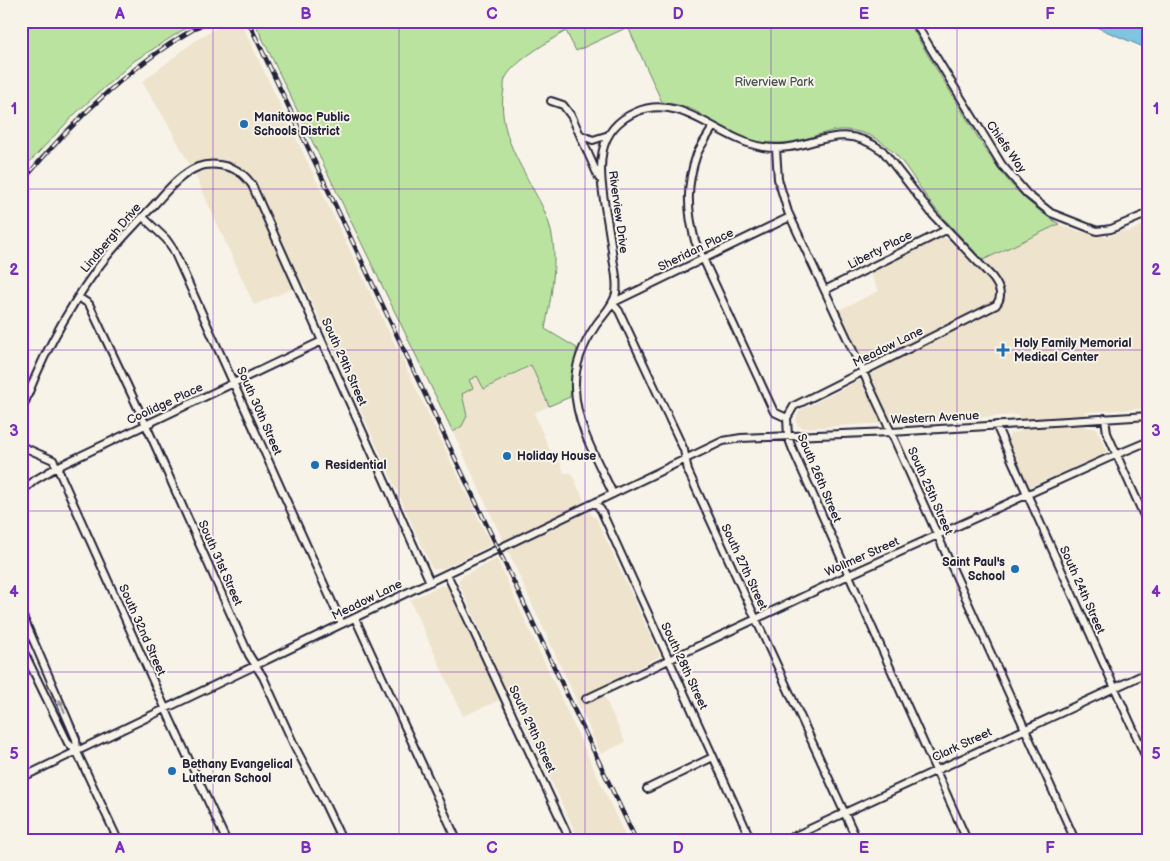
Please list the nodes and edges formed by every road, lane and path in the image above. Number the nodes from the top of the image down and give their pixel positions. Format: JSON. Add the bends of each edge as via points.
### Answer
{"nodes":[{"id":1,"x":914,"y":21,"type":"edge"},
{"id":2,"x":552,"y":102,"type":"dead end"},
{"id":3,"x":713,"y":128,"type":"junction"},
{"id":4,"x":580,"y":135,"type":"junction"},
{"id":5,"x":609,"y":136,"type":"junction"},
{"id":6,"x":776,"y":149,"type":"junction"},
{"id":7,"x":223,"y":165,"type":"joint"},
{"id":8,"x":601,"y":182,"type":"junction"},
{"id":9,"x":1149,"y":213,"type":"edge"},
{"id":10,"x":790,"y":216,"type":"junction"},
{"id":11,"x":143,"y":217,"type":"junction"},
{"id":12,"x":946,"y":230,"type":"junction"},
{"id":13,"x":703,"y":260,"type":"junction"},
{"id":14,"x":825,"y":290,"type":"junction"},
{"id":15,"x":78,"y":297,"type":"junction"},
{"id":16,"x":1000,"y":299,"type":"joint"},
{"id":17,"x":612,"y":304,"type":"junction"},
{"id":18,"x":322,"y":341,"type":"junction"},
{"id":19,"x":863,"y":372,"type":"junction"},
{"id":20,"x":234,"y":383,"type":"junction"},
{"id":21,"x":21,"y":413,"type":"edge"},
{"id":22,"x":1149,"y":416,"type":"edge"},
{"id":23,"x":787,"y":418,"type":"junction"},
{"id":24,"x":1105,"y":418,"type":"junction"},
{"id":25,"x":146,"y":425,"type":"junction"},
{"id":26,"x":996,"y":426,"type":"junction"},
{"id":27,"x":891,"y":432,"type":"junction"},
{"id":28,"x":788,"y":437,"type":"junction"},
{"id":29,"x":1149,"y":441,"type":"edge"},
{"id":30,"x":723,"y":442,"type":"joint"},
{"id":31,"x":21,"y":446,"type":"edge"},
{"id":32,"x":1117,"y":455,"type":"junction"},
{"id":33,"x":686,"y":459,"type":"junction"},
{"id":34,"x":57,"y":467,"type":"junction"},
{"id":35,"x":21,"y":492,"type":"edge"},
{"id":36,"x":613,"y":494,"type":"junction"},
{"id":37,"x":1026,"y":495,"type":"junction"},
{"id":38,"x":596,"y":503,"type":"junction"},
{"id":39,"x":1149,"y":527,"type":"edge"},
{"id":40,"x":937,"y":536,"type":"junction"},
{"id":41,"x":447,"y":574,"type":"junction"},
{"id":42,"x":849,"y":575,"type":"junction"},
{"id":43,"x":430,"y":582,"type":"junction"},
{"id":44,"x":21,"y":612,"type":"edge"},
{"id":45,"x":355,"y":618,"type":"junction"},
{"id":46,"x":755,"y":619,"type":"junction"},
{"id":47,"x":342,"y":624,"type":"junction"},
{"id":48,"x":21,"y":646,"type":"edge"},
{"id":49,"x":668,"y":660,"type":"junction"},
{"id":50,"x":255,"y":666,"type":"junction"},
{"id":51,"x":1149,"y":672,"type":"edge"},
{"id":52,"x":1114,"y":688,"type":"junction"},
{"id":53,"x":586,"y":699,"type":"dead end"},
{"id":54,"x":166,"y":710,"type":"junction"},
{"id":55,"x":1024,"y":729,"type":"junction"},
{"id":56,"x":77,"y":752,"type":"junction"},
{"id":57,"x":713,"y":757,"type":"junction"},
{"id":58,"x":1149,"y":764,"type":"edge"},
{"id":59,"x":936,"y":770,"type":"junction"},
{"id":60,"x":21,"y":778,"type":"edge"},
{"id":61,"x":647,"y":789,"type":"dead end"},
{"id":62,"x":844,"y":813,"type":"junction"},
{"id":63,"x":118,"y":840,"type":"edge"},
{"id":64,"x":226,"y":840,"type":"edge"},
{"id":65,"x":342,"y":840,"type":"edge"},
{"id":66,"x":457,"y":840,"type":"edge"},
{"id":67,"x":570,"y":840,"type":"edge"},
{"id":68,"x":751,"y":840,"type":"edge"},
{"id":69,"x":786,"y":840,"type":"edge"},
{"id":70,"x":856,"y":840,"type":"edge"},
{"id":71,"x":968,"y":840,"type":"edge"},
{"id":72,"x":1075,"y":840,"type":"edge"}],
"edges":[{"from":1,"to":9,"type":"street","name":"Chiefs Way","via":[[1002,165],[1043,207],[1061,218],[1102,231]]},
{"from":2,"to":4,"type":"street","via":[[563,105]]},
{"from":3,"to":5,"type":"street","name":"Riverview Drive","via":[[693,115],[673,108],[650,107],[625,118]]},
{"from":3,"to":6,"type":"street","name":"Riverview Drive","via":[[742,142]]},
{"from":3,"to":13,"type":"street","via":[[698,153],[688,192],[689,217]]},
{"from":4,"to":5,"type":"street","via":[[593,140]]},
{"from":4,"to":8,"type":"street"},
{"from":5,"to":8,"type":"street","name":"Riverview Drive","via":[[600,160]]},
{"from":6,"to":10,"type":"street","name":"South 25th Street","via":[[778,179]]},
{"from":6,"to":12,"type":"street","name":"Riverview Drive","via":[[839,135],[872,143]]},
{"from":7,"to":11,"type":"street","name":"Lindbergh Drive","via":[[199,166],[186,174]]},
{"from":7,"to":18,"type":"street","name":"South 29th Street","via":[[242,174],[252,185]]},
{"from":8,"to":17,"type":"street","name":"Riverview Drive","via":[[616,273],[616,293]]},
{"from":10,"to":13,"type":"street","name":"Sheridan Place"},
{"from":10,"to":14,"type":"street","name":"South 25th Street"},
{"from":11,"to":15,"type":"street","name":"Lindbergh Drive","via":[[98,268]]},
{"from":11,"to":20,"type":"street","name":"South 30th Street","via":[[173,249]]},
{"from":12,"to":14,"type":"street","name":"Liberty Place"},
{"from":12,"to":16,"type":"street","name":"Riverview Drive","via":[[995,281]]},
{"from":13,"to":17,"type":"street","name":"Sheridan Place"},
{"from":13,"to":23,"type":"street","via":[[774,412]]},
{"from":14,"to":19,"type":"street","name":"South 25th Street"},
{"from":15,"to":21,"type":"street","name":"Lindbergh Drive"},
{"from":15,"to":25,"type":"street","name":"South 31st Street","via":[[89,304]]},
{"from":16,"to":19,"type":"street","name":"Meadow Lane","via":[[993,307]]},
{"from":17,"to":33,"type":"street","name":"South 27th Street","via":[[619,311]]},
{"from":17,"to":36,"type":"street","name":"Riverview Drive","via":[[596,325],[580,357],[575,390],[582,426]]},
{"from":18,"to":20,"type":"street","name":"Coolidge Place"},
{"from":18,"to":43,"type":"street","name":"South 29th Street"},
{"from":19,"to":23,"type":"street","name":"Meadow Lane","via":[[794,406]]},
{"from":19,"to":27,"type":"street","name":"South 25th Street"},
{"from":20,"to":25,"type":"street","name":"Coolidge Place"},
{"from":20,"to":47,"type":"street","name":"South 30th Street"},
{"from":22,"to":24,"type":"street","name":"Western Avenue"},
{"from":23,"to":28,"type":"street","name":"South 26th Street"},
{"from":24,"to":26,"type":"street","name":"Western Avenue"},
{"from":24,"to":32,"type":"street","via":[[1106,431]]},
{"from":25,"to":34,"type":"street","name":"Coolidge Place"},
{"from":25,"to":50,"type":"street","name":"South 31st Street"},
{"from":26,"to":27,"type":"street","name":"Western Avenue"},
{"from":26,"to":37,"type":"street","name":"South 24th Street"},
{"from":27,"to":28,"type":"street","name":"Western Avenue"},
{"from":27,"to":40,"type":"street","name":"South 25th Street"},
{"from":28,"to":30,"type":"street","name":"Western Avenue","via":[[742,438]]},
{"from":28,"to":42,"type":"street","name":"South 26th Street"},
{"from":29,"to":32,"type":"street","name":"Wollmer Street"},
{"from":30,"to":33,"type":"street","name":"Meadow Lane"},
{"from":31,"to":34,"type":"street","via":[[53,460]]},
{"from":32,"to":37,"type":"street","name":"Wollmer Street"},
{"from":32,"to":39,"type":"street"},
{"from":33,"to":36,"type":"street","name":"Meadow Lane"},
{"from":33,"to":46,"type":"street","name":"South 27th Street","via":[[688,472]]},
{"from":34,"to":35,"type":"street","name":"Coolidge Place"},
{"from":34,"to":54,"type":"street","name":"South 32nd Street"},
{"from":36,"to":38,"type":"street","name":"Meadow Lane"},
{"from":37,"to":40,"type":"street","name":"Wollmer Street"},
{"from":37,"to":52,"type":"street","name":"South 24th Street"},
{"from":38,"to":41,"type":"street","name":"Meadow Lane"},
{"from":38,"to":49,"type":"street","name":"South 28th Street"},
{"from":40,"to":42,"type":"street","name":"Wollmer Street"},
{"from":40,"to":55,"type":"street","name":"South 25th Street"},
{"from":41,"to":43,"type":"street","name":"Meadow Lane"},
{"from":41,"to":67,"type":"street","name":"South 29th Street"},
{"from":42,"to":46,"type":"street","name":"Wollmer Street"},
{"from":42,"to":59,"type":"street","name":"South 26th Street"},
{"from":43,"to":45,"type":"street","name":"Meadow Lane"},
{"from":56,"to":44,"type":"street","one_way":true,"via":[[76,739]]},
{"from":45,"to":47,"type":"street","name":"Meadow Lane"},
{"from":45,"to":66,"type":"street"},
{"from":46,"to":49,"type":"street","name":"Wollmer Street"},
{"from":46,"to":62,"type":"street","name":"South 27th Street"},
{"from":47,"to":50,"type":"street","name":"Meadow Lane"},
{"from":48,"to":56,"type":"street","via":[[68,743]]},
{"from":49,"to":53,"type":"street","name":"Wollmer Street"},
{"from":49,"to":57,"type":"street","name":"South 28th Street"},
{"from":50,"to":54,"type":"street","name":"Meadow Lane"},
{"from":50,"to":65,"type":"street","name":"South 31st Street"},
{"from":51,"to":52,"type":"street","name":"Clark Street"},
{"from":52,"to":55,"type":"street","name":"Clark Street"},
{"from":52,"to":58,"type":"street","name":"South 24th Street"},
{"from":54,"to":56,"type":"street","name":"Meadow Lane"},
{"from":54,"to":64,"type":"street","name":"South 32nd Street"},
{"from":55,"to":59,"type":"street","name":"Clark Street"},
{"from":55,"to":72,"type":"street","name":"South 25th Street"},
{"from":56,"to":60,"type":"street","name":"Meadow Lane"},
{"from":56,"to":63,"type":"street"},
{"from":57,"to":61,"type":"street"},
{"from":57,"to":68,"type":"street","name":"South 28th Street"},
{"from":59,"to":62,"type":"street","name":"Clark Street"},
{"from":59,"to":71,"type":"street","name":"South 26th Street"},
{"from":62,"to":69,"type":"street","name":"Clark Street"},
{"from":62,"to":70,"type":"street","name":"South 27th Street"}]}
